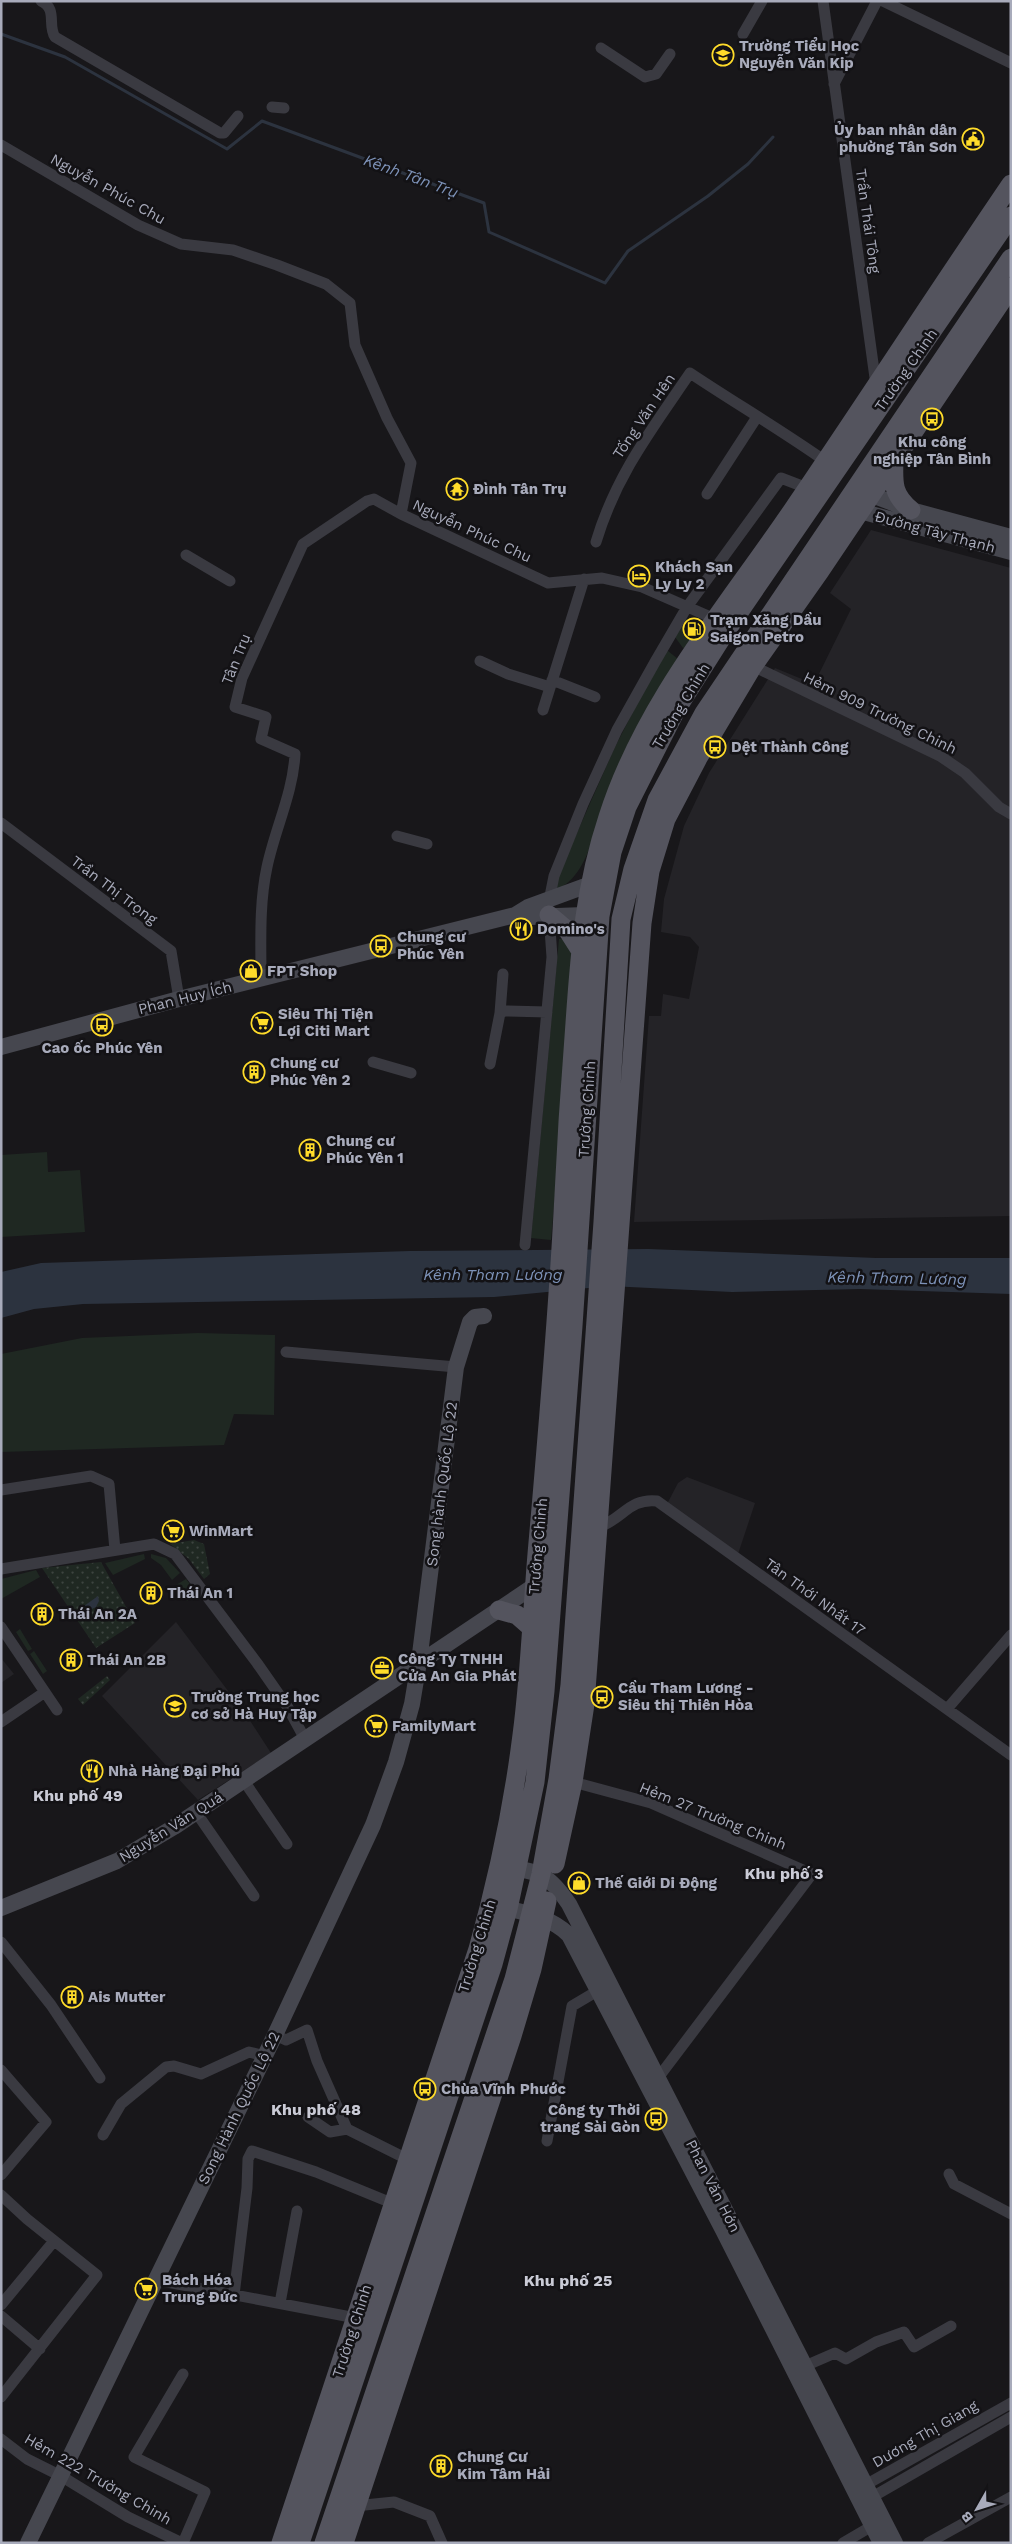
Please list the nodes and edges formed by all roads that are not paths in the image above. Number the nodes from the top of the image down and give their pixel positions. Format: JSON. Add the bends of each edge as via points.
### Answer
{"nodes":[{"id":1,"x":41,"y":1,"type":"edge"},
{"id":2,"x":762,"y":1,"type":"edge"},
{"id":3,"x":823,"y":1,"type":"edge"},
{"id":4,"x":876,"y":1,"type":"edge"},
{"id":5,"x":883,"y":1,"type":"edge"},
{"id":6,"x":743,"y":34,"type":"dead end"},
{"id":7,"x":601,"y":48,"type":"dead end"},
{"id":8,"x":670,"y":54,"type":"dead end"},
{"id":9,"x":1011,"y":63,"type":"edge"},
{"id":10,"x":834,"y":84,"type":"junction"},
{"id":11,"x":272,"y":107,"type":"dead end"},
{"id":12,"x":284,"y":108,"type":"dead end"},
{"id":13,"x":238,"y":116,"type":"dead end"},
{"id":14,"x":1,"y":145,"type":"edge"},
{"id":15,"x":1011,"y":184,"type":"edge"},
{"id":16,"x":1011,"y":216,"type":"edge"},
{"id":17,"x":996,"y":238,"type":"edge"},
{"id":18,"x":1011,"y":258,"type":"edge"},
{"id":19,"x":1011,"y":287,"type":"edge"},
{"id":20,"x":876,"y":386,"type":"junction"},
{"id":21,"x":757,"y":417,"type":"junction"},
{"id":22,"x":898,"y":423,"type":"junction"},
{"id":23,"x":894,"y":462,"type":"junction"},
{"id":24,"x":831,"y":465,"type":"junction"},
{"id":25,"x":814,"y":490,"type":"junction"},
{"id":26,"x":864,"y":490,"type":"junction"},
{"id":27,"x":706,"y":494,"type":"dead end"},
{"id":28,"x":852,"y":508,"type":"junction"},
{"id":29,"x":911,"y":510,"type":"junction"},
{"id":30,"x":401,"y":514,"type":"junction"},
{"id":31,"x":1011,"y":537,"type":"edge"},
{"id":32,"x":596,"y":542,"type":"dead end"},
{"id":33,"x":1011,"y":552,"type":"edge"},
{"id":34,"x":186,"y":555,"type":"dead end"},
{"id":35,"x":584,"y":579,"type":"junction"},
{"id":36,"x":230,"y":581,"type":"dead end"},
{"id":37,"x":687,"y":607,"type":"junction"},
{"id":38,"x":715,"y":619,"type":"junction"},
{"id":39,"x":480,"y":661,"type":"dead end"},
{"id":40,"x":753,"y":666,"type":"junction"},
{"id":41,"x":551,"y":684,"type":"junction"},
{"id":42,"x":595,"y":697,"type":"dead end"},
{"id":43,"x":543,"y":710,"type":"dead end"},
{"id":44,"x":1011,"y":814,"type":"edge"},
{"id":45,"x":1,"y":823,"type":"edge"},
{"id":46,"x":397,"y":836,"type":"dead end"},
{"id":47,"x":427,"y":844,"type":"dead end"},
{"id":48,"x":596,"y":885,"type":"junction"},
{"id":49,"x":637,"y":891,"type":"junction"},
{"id":50,"x":549,"y":908,"type":"junction"},
{"id":51,"x":592,"y":916,"type":"junction"},
{"id":52,"x":621,"y":919,"type":"junction"},
{"id":53,"x":642,"y":923,"type":"junction"},
{"id":54,"x":580,"y":950,"type":"junction"},
{"id":55,"x":503,"y":974,"type":"dead end"},
{"id":56,"x":261,"y":979,"type":"junction"},
{"id":57,"x":596,"y":984,"type":"junction"},
{"id":58,"x":179,"y":999,"type":"junction"},
{"id":59,"x":547,"y":1012,"type":"junction"},
{"id":60,"x":500,"y":1013,"type":"junction"},
{"id":61,"x":1,"y":1047,"type":"edge"},
{"id":62,"x":373,"y":1062,"type":"dead end"},
{"id":63,"x":490,"y":1064,"type":"dead end"},
{"id":64,"x":411,"y":1073,"type":"dead end"},
{"id":65,"x":568,"y":1108,"type":"junction"},
{"id":66,"x":587,"y":1110,"type":"junction"},
{"id":67,"x":618,"y":1113,"type":"junction"},
{"id":68,"x":571,"y":1219,"type":"junction"},
{"id":69,"x":612,"y":1222,"type":"junction"},
{"id":70,"x":525,"y":1244,"type":"dead end"},
{"id":71,"x":484,"y":1316,"type":"dead end"},
{"id":72,"x":565,"y":1325,"type":"junction"},
{"id":73,"x":286,"y":1352,"type":"dead end"},
{"id":74,"x":456,"y":1367,"type":"junction"},
{"id":75,"x":1,"y":1490,"type":"edge"},
{"id":76,"x":600,"y":1527,"type":"junction"},
{"id":77,"x":115,"y":1550,"type":"junction"},
{"id":78,"x":1,"y":1569,"type":"edge"},
{"id":79,"x":553,"y":1573,"type":"junction"},
{"id":80,"x":535,"y":1586,"type":"junction"},
{"id":81,"x":499,"y":1610,"type":"junction"},
{"id":82,"x":1,"y":1627,"type":"edge"},
{"id":83,"x":533,"y":1629,"type":"junction"},
{"id":84,"x":1011,"y":1635,"type":"edge"},
{"id":85,"x":419,"y":1662,"type":"junction"},
{"id":86,"x":45,"y":1692,"type":"junction"},
{"id":87,"x":947,"y":1709,"type":"junction"},
{"id":88,"x":57,"y":1710,"type":"dead end"},
{"id":89,"x":1,"y":1722,"type":"edge"},
{"id":90,"x":305,"y":1739,"type":"junction"},
{"id":91,"x":1011,"y":1755,"type":"edge"},
{"id":92,"x":244,"y":1780,"type":"junction"},
{"id":93,"x":566,"y":1780,"type":"junction"},
{"id":94,"x":196,"y":1812,"type":"junction"},
{"id":95,"x":287,"y":1844,"type":"dead end"},
{"id":96,"x":509,"y":1866,"type":"junction"},
{"id":97,"x":546,"y":1877,"type":"junction"},
{"id":98,"x":254,"y":1896,"type":"dead end"},
{"id":99,"x":499,"y":1907,"type":"junction"},
{"id":100,"x":1,"y":1908,"type":"edge"},
{"id":101,"x":537,"y":1916,"type":"junction"},
{"id":102,"x":2,"y":1944,"type":"edge"},
{"id":103,"x":598,"y":1990,"type":"junction"},
{"id":104,"x":275,"y":2035,"type":"junction"},
{"id":105,"x":265,"y":2056,"type":"junction"},
{"id":106,"x":1,"y":2070,"type":"edge"},
{"id":107,"x":100,"y":2078,"type":"dead end"},
{"id":108,"x":658,"y":2078,"type":"junction"},
{"id":109,"x":308,"y":2117,"type":"dead end"},
{"id":110,"x":347,"y":2129,"type":"junction"},
{"id":111,"x":103,"y":2135,"type":"dead end"},
{"id":112,"x":548,"y":2141,"type":"dead end"},
{"id":113,"x":692,"y":2158,"type":"junction"},
{"id":114,"x":409,"y":2160,"type":"junction"},
{"id":115,"x":949,"y":2174,"type":"dead end"},
{"id":116,"x":1,"y":2175,"type":"edge"},
{"id":117,"x":1,"y":2195,"type":"edge"},
{"id":118,"x":394,"y":2204,"type":"junction"},
{"id":119,"x":297,"y":2212,"type":"dead end"},
{"id":120,"x":1011,"y":2214,"type":"edge"},
{"id":121,"x":54,"y":2241,"type":"junction"},
{"id":122,"x":156,"y":2280,"type":"junction"},
{"id":123,"x":234,"y":2295,"type":"junction"},
{"id":124,"x":280,"y":2303,"type":"junction"},
{"id":125,"x":1,"y":2305,"type":"edge"},
{"id":126,"x":1,"y":2316,"type":"edge"},
{"id":127,"x":356,"y":2318,"type":"junction"},
{"id":128,"x":951,"y":2326,"type":"dead end"},
{"id":129,"x":40,"y":2349,"type":"junction"},
{"id":130,"x":805,"y":2366,"type":"junction"},
{"id":131,"x":183,"y":2374,"type":"dead end"},
{"id":132,"x":1,"y":2397,"type":"edge"},
{"id":133,"x":1011,"y":2403,"type":"edge"},
{"id":134,"x":1011,"y":2418,"type":"edge"},
{"id":135,"x":1,"y":2439,"type":"edge"},
{"id":136,"x":61,"y":2476,"type":"junction"},
{"id":137,"x":863,"y":2494,"type":"junction"},
{"id":138,"x":1011,"y":2497,"type":"edge"},
{"id":139,"x":355,"y":2506,"type":"junction"},
{"id":140,"x":872,"y":2526,"type":"junction"},
{"id":141,"x":28,"y":2543,"type":"edge"},
{"id":142,"x":182,"y":2543,"type":"edge"},
{"id":143,"x":281,"y":2543,"type":"edge"},
{"id":144,"x":300,"y":2543,"type":"edge"},
{"id":145,"x":324,"y":2543,"type":"edge"},
{"id":146,"x":344,"y":2543,"type":"edge"},
{"id":147,"x":442,"y":2543,"type":"edge"},
{"id":148,"x":843,"y":2543,"type":"edge"},
{"id":149,"x":880,"y":2543,"type":"edge"},
{"id":150,"x":895,"y":2543,"type":"edge"},
{"id":151,"x":928,"y":2543,"type":"edge"}],
"edges":[{"from":1,"to":13,"type":"street","via":[[51,10],[55,37],[178,110],[220,133],[224,133]]},
{"from":2,"to":6,"type":"street"},
{"from":3,"to":10,"type":"street","name":"Trần Thái Tông"},
{"from":4,"to":10,"type":"street"},
{"from":5,"to":9,"type":"street"},
{"from":7,"to":8,"type":"street","via":[[645,77],[656,74]]},
{"from":10,"to":20,"type":"street","name":"Trần Thái Tông"},
{"from":11,"to":12,"type":"street"},
{"from":14,"to":30,"type":"street","name":"Nguyễn Phúc Chu","via":[[138,225],[181,244],[233,250],[277,265],[326,284],[350,304],[355,345],[411,463]]},
{"from":15,"to":17,"type":"main road","name":"Trường Chinh"},
{"from":16,"to":17,"type":"main road","name":"Trường Chinh"},
{"from":17,"to":20,"type":"main road","name":"Trường Chinh"},
{"from":17,"to":24,"type":"main road","name":"Trường Chinh"},
{"from":18,"to":22,"type":"main road","name":"Trường Chinh"},
{"from":19,"to":23,"type":"main road","name":"Trường Chinh"},
{"from":20,"to":24,"type":"main road","name":"Trường Chinh"},
{"from":21,"to":24,"type":"street","name":"Tống Văn Hên"},
{"from":21,"to":27,"type":"street"},
{"from":21,"to":32,"type":"street","name":"Tống Văn Hên","via":[[690,373],[630,461],[604,515]]},
{"from":22,"to":23,"type":"main road"},
{"from":22,"to":26,"type":"main road","name":"Trường Chinh"},
{"from":23,"to":26,"type":"main road","name":"Trường Chinh"},
{"from":23,"to":29,"type":"main road","via":[[896,492],[900,501]]},
{"from":24,"to":25,"type":"main road","name":"Trường Chinh"},
{"from":24,"to":26,"type":"main road"},
{"from":25,"to":28,"type":"main road"},
{"from":25,"to":37,"type":"street","via":[[781,478]]},
{"from":25,"to":38,"type":"main road","name":"Trường Chinh"},
{"from":25,"to":48,"type":"main road","name":"Trường Chinh","via":[[676,710],[627,807],[612,852]]},
{"from":26,"to":28,"type":"main road","name":"Trường Chinh"},
{"from":26,"to":29,"type":"main road","name":"Đường Tây Thạnh"},
{"from":28,"to":33,"type":"main road","name":"Đường Tây Thạnh"},
{"from":28,"to":40,"type":"main road","name":"Trường Chinh"},
{"from":28,"to":49,"type":"main road","name":"Trường Chinh","via":[[724,681],[682,750],[657,800],[642,840]]},
{"from":29,"to":31,"type":"main road","name":"Đường Tây Thạnh"},
{"from":30,"to":35,"type":"street","name":"Nguyễn Phúc Chu","via":[[548,583]]},
{"from":30,"to":56,"type":"street","name":"Tân Trụ","via":[[374,499],[367,501],[303,544],[242,678],[235,708],[266,717],[260,739],[296,754],[267,867],[261,915]]},
{"from":34,"to":36,"type":"street"},
{"from":35,"to":37,"type":"street","name":"Nguyễn Phúc Chu","via":[[602,578],[642,587]]},
{"from":35,"to":41,"type":"street"},
{"from":37,"to":38,"type":"street","name":"Nguyễn Phúc Chu"},
{"from":37,"to":50,"type":"street","via":[[617,730],[583,804],[554,876]]},
{"from":38,"to":48,"type":"main road","name":"Trường Chinh","via":[[660,705],[626,769],[608,816]]},
{"from":39,"to":41,"type":"street","via":[[508,674]]},
{"from":40,"to":44,"type":"street","name":"Hẻm 909 Trường Chinh","via":[[940,756],[965,773],[998,807]]},
{"from":40,"to":49,"type":"main road","name":"Trường Chinh","via":[[677,794]]},
{"from":41,"to":42,"type":"street"},
{"from":41,"to":43,"type":"street"},
{"from":45,"to":58,"type":"street","name":"Trần Thị Trọng","via":[[171,951]]},
{"from":46,"to":47,"type":"street"},
{"from":48,"to":49,"type":"main road"},
{"from":48,"to":50,"type":"main road"},
{"from":48,"to":51,"type":"main road","name":"Trường Chinh"},
{"from":49,"to":52,"type":"main road","name":"Trường Chinh"},
{"from":49,"to":53,"type":"main road","name":"Trường Chinh"},
{"from":50,"to":51,"type":"main road"},
{"from":50,"to":54,"type":"main road"},
{"from":50,"to":56,"type":"main road","name":"Phan Huy Ích","via":[[530,917],[515,915]]},
{"from":50,"to":59,"type":"street","via":[[552,957]]},
{"from":51,"to":52,"type":"main road"},
{"from":51,"to":54,"type":"main road","name":"Trường Chinh"},
{"from":51,"to":57,"type":"main road","name":"Trường Chinh"},
{"from":52,"to":53,"type":"main road"},
{"from":52,"to":67,"type":"main road","name":"Trường Chinh"},
{"from":53,"to":67,"type":"main road","name":"Trường Chinh"},
{"from":54,"to":57,"type":"main road"},
{"from":54,"to":65,"type":"main road","name":"Trường Chinh"},
{"from":55,"to":60,"type":"street"},
{"from":56,"to":58,"type":"main road","name":"Phan Huy Ích"},
{"from":57,"to":66,"type":"main road","name":"Trường Chinh"},
{"from":58,"to":61,"type":"main road","name":"Phan Huy Ích"},
{"from":59,"to":60,"type":"street"},
{"from":59,"to":70,"type":"street"},
{"from":60,"to":63,"type":"street"},
{"from":62,"to":64,"type":"street"},
{"from":65,"to":66,"type":"main road"},
{"from":65,"to":68,"type":"main road","name":"Trường Chinh"},
{"from":66,"to":68,"type":"main road","name":"Trường Chinh"},
{"from":67,"to":69,"type":"main road","name":"Trường Chinh"},
{"from":68,"to":72,"type":"main road"},
{"from":69,"to":76,"type":"main road","via":[[612,1332]]},
{"from":69,"to":93,"type":"main road","via":[[594,1329]]},
{"from":71,"to":74,"type":"main road","name":"Song hành Quốc Lộ 22","via":[[470,1322]]},
{"from":72,"to":79,"type":"main road","name":"Trường Chinh"},
{"from":72,"to":80,"type":"main road","name":"Trường Chinh"},
{"from":73,"to":74,"type":"street"},
{"from":74,"to":85,"type":"main road","name":"Song hành Quốc Lộ 22"},
{"from":75,"to":77,"type":"street","via":[[91,1476],[109,1484]]},
{"from":76,"to":87,"type":"street","name":"Tân Thới Nhất 17","via":[[610,1524],[634,1504],[644,1500],[657,1501]]},
{"from":76,"to":93,"type":"main road","via":[[585,1704]]},
{"from":77,"to":78,"type":"street"},
{"from":77,"to":90,"type":"street","via":[[154,1544],[175,1554],[258,1663]]},
{"from":79,"to":80,"type":"main road","name":"Nguyễn Văn Quá"},
{"from":79,"to":96,"type":"main road","name":"Trường Chinh","via":[[536,1773]]},
{"from":80,"to":81,"type":"main road","name":"Nguyễn Văn Quá"},
{"from":80,"to":83,"type":"main road","name":"Trường Chinh"},
{"from":81,"to":83,"type":"main road","via":[[517,1615]]},
{"from":81,"to":85,"type":"main road","name":"Nguyễn Văn Quá"},
{"from":82,"to":86,"type":"street"},
{"from":83,"to":96,"type":"main road","name":"Trường Chinh"},
{"from":84,"to":87,"type":"street"},
{"from":85,"to":90,"type":"main road","name":"Nguyễn Văn Quá"},
{"from":85,"to":104,"type":"main road","name":"Song Hành Quốc Lộ 22","via":[[412,1704],[396,1762],[373,1825]]},
{"from":86,"to":88,"type":"street"},
{"from":86,"to":89,"type":"street"},
{"from":87,"to":91,"type":"street","name":"Tân Thới Nhất 17"},
{"from":90,"to":92,"type":"main road","name":"Nguyễn Văn Quá"},
{"from":92,"to":94,"type":"main road","name":"Nguyễn Văn Quá"},
{"from":92,"to":95,"type":"street"},
{"from":93,"to":97,"type":"main road"},
{"from":93,"to":108,"type":"street","name":"Hẻm 27 Trường Chinh","via":[[658,1806],[812,1874]]},
{"from":94,"to":98,"type":"street"},
{"from":94,"to":100,"type":"main road","name":"Nguyễn Văn Quá","via":[[122,1858]]},
{"from":96,"to":97,"type":"main road"},
{"from":96,"to":99,"type":"main road","name":"Trường Chinh"},
{"from":97,"to":101,"type":"main road"},
{"from":97,"to":108,"type":"main road","name":"Phan Văn Hớn","via":[[569,1904]]},
{"from":99,"to":101,"type":"main road","name":"Phan Văn Hớn"},
{"from":99,"to":114,"type":"main road","name":"Trường Chinh","via":[[478,1949]]},
{"from":99,"to":144,"type":"main road","name":"Trường Chinh","via":[[464,2056]]},
{"from":101,"to":103,"type":"main road","name":"Phan Văn Hớn","via":[[569,1935]]},
{"from":101,"to":139,"type":"main road","via":[[532,1969],[512,2036]]},
{"from":101,"to":145,"type":"main road"},
{"from":102,"to":107,"type":"street","via":[[50,2005]]},
{"from":103,"to":112,"type":"street","via":[[572,2006]]},
{"from":103,"to":113,"type":"main road","name":"Phan Văn Hớn"},
{"from":104,"to":105,"type":"main road","name":"Song Hành Quốc Lộ 22"},
{"from":104,"to":110,"type":"street","via":[[286,2040],[307,2030]]},
{"from":105,"to":111,"type":"street","via":[[249,2052],[201,2074],[174,2066],[166,2067],[121,2104]]},
{"from":105,"to":122,"type":"main road","name":"Song Hành Quốc Lộ 22"},
{"from":106,"to":116,"type":"street","via":[[46,2122]]},
{"from":108,"to":113,"type":"main road","name":"Phan Văn Hớn"},
{"from":109,"to":110,"type":"street","via":[[330,2132]]},
{"from":110,"to":114,"type":"street"},
{"from":113,"to":130,"type":"main road","name":"Phan Văn Hớn"},
{"from":113,"to":137,"type":"main road","name":"Phan Văn Hớn"},
{"from":114,"to":118,"type":"main road","name":"Trường Chinh"},
{"from":115,"to":120,"type":"street","via":[[954,2184]]},
{"from":117,"to":121,"type":"street"},
{"from":118,"to":123,"type":"street","via":[[316,2172],[252,2151],[248,2159]]},
{"from":118,"to":127,"type":"main road","name":"Trường Chinh"},
{"from":119,"to":124,"type":"street"},
{"from":121,"to":125,"type":"street"},
{"from":121,"to":129,"type":"street","via":[[97,2275]]},
{"from":122,"to":123,"type":"street"},
{"from":122,"to":136,"type":"main road","name":"Song Hành Quốc Lộ 22"},
{"from":123,"to":124,"type":"street"},
{"from":124,"to":127,"type":"street"},
{"from":126,"to":129,"type":"street"},
{"from":127,"to":143,"type":"main road","name":"Trường Chinh"},
{"from":128,"to":130,"type":"street","via":[[914,2347],[904,2332],[876,2342],[846,2359],[836,2353]]},
{"from":129,"to":132,"type":"street"},
{"from":130,"to":137,"type":"main road","name":"Phan Văn Hớn"},
{"from":131,"to":142,"type":"street","via":[[134,2457],[205,2492]]},
{"from":133,"to":137,"type":"street","name":"Dương Thị Giang"},
{"from":134,"to":137,"type":"street","name":"Dương Thị Giang"},
{"from":135,"to":136,"type":"street","name":"Hẻm 222 Trường Chinh","via":[[27,2459]]},
{"from":136,"to":141,"type":"main road","name":"Song Hành Quốc Lộ 22"},
{"from":136,"to":142,"type":"street","name":"Hẻm 222 Trường Chinh","via":[[128,2517]]},
{"from":137,"to":140,"type":"main road","name":"Phan Văn Hớn"},
{"from":137,"to":150,"type":"main road","name":"Phan Văn Hớn"},
{"from":138,"to":151,"type":"street"},
{"from":139,"to":146,"type":"main road"},
{"from":139,"to":147,"type":"street","via":[[394,2502],[430,2516]]},
{"from":140,"to":148,"type":"street"},
{"from":140,"to":149,"type":"main road","name":"Phan Văn Hớn"}]}
